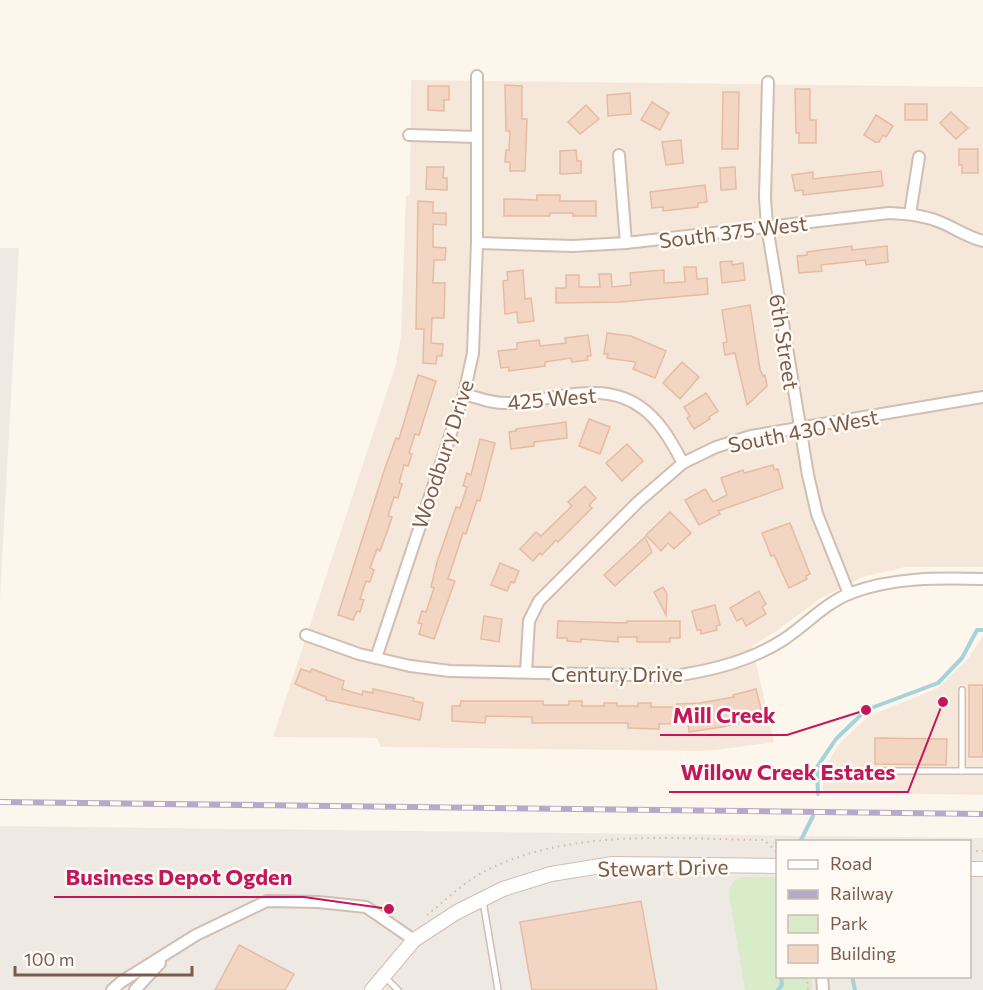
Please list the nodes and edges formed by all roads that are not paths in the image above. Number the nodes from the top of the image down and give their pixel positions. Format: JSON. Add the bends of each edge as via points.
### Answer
{"nodes":[{"id":1,"x":477,"y":76,"type":"dead end"},
{"id":2,"x":768,"y":82,"type":"dead end"},
{"id":3,"x":409,"y":135,"type":"dead end"},
{"id":4,"x":477,"y":137,"type":"junction"},
{"id":5,"x":620,"y":155,"type":"dead end"},
{"id":6,"x":919,"y":157,"type":"dead end"},
{"id":7,"x":910,"y":214,"type":"junction"},
{"id":8,"x":767,"y":226,"type":"junction"},
{"id":9,"x":983,"y":241,"type":"edge"},
{"id":10,"x":477,"y":243,"type":"junction"},
{"id":11,"x":626,"y":243,"type":"junction"},
{"id":12,"x":464,"y":394,"type":"junction"},
{"id":13,"x":983,"y":397,"type":"edge"},
{"id":14,"x":799,"y":428,"type":"junction"},
{"id":15,"x":683,"y":463,"type":"junction"},
{"id":16,"x":983,"y":579,"type":"edge"},
{"id":17,"x":849,"y":594,"type":"junction"},
{"id":18,"x":306,"y":635,"type":"dead end"},
{"id":19,"x":376,"y":658,"type":"junction"},
{"id":20,"x":526,"y":672,"type":"junction"},
{"id":21,"x":962,"y":690,"type":"dead end"},
{"id":22,"x":879,"y":771,"type":"dead end"},
{"id":23,"x":962,"y":771,"type":"junction"},
{"id":24,"x":983,"y":771,"type":"edge"},
{"id":25,"x":776,"y":866,"type":"edge"},
{"id":26,"x":483,"y":899,"type":"junction"},
{"id":27,"x":414,"y":940,"type":"junction"},
{"id":28,"x":170,"y":952,"type":"junction"},
{"id":29,"x":384,"y":975,"type":"junction"},
{"id":30,"x":112,"y":990,"type":"edge"},
{"id":31,"x":135,"y":990,"type":"edge"},
{"id":32,"x":372,"y":990,"type":"edge"},
{"id":33,"x":398,"y":990,"type":"edge"},
{"id":34,"x":498,"y":990,"type":"edge"}],
"edges":[{"from":1,"to":4,"type":"street","name":"Woodbury Drive"},
{"from":2,"to":8,"type":"street","name":"6th Street"},
{"from":3,"to":4,"type":"street"},
{"from":4,"to":10,"type":"street","name":"Woodbury Drive"},
{"from":5,"to":11,"type":"street"},
{"from":6,"to":7,"type":"street"},
{"from":7,"to":8,"type":"street","name":"South 375 West"},
{"from":7,"to":9,"type":"street","name":"South 375 West"},
{"from":8,"to":11,"type":"street","name":"South 375 West"},
{"from":8,"to":14,"type":"street","name":"6th Street"},
{"from":10,"to":11,"type":"street","name":"South 375 West"},
{"from":10,"to":12,"type":"street","name":"Woodbury Drive","via":[[473,353]]},
{"from":12,"to":15,"type":"street","name":"425 West","via":[[508,403],[589,391],[607,393],[648,414],[664,430]]},
{"from":12,"to":19,"type":"street","name":"Woodbury Drive"},
{"from":13,"to":14,"type":"street","name":"South 430 West"},
{"from":14,"to":15,"type":"street","name":"South 430 West","via":[[751,436]]},
{"from":14,"to":17,"type":"street","name":"6th Street","via":[[817,514]]},
{"from":15,"to":20,"type":"street","name":"South 430 West","via":[[539,601],[529,621]]},
{"from":16,"to":17,"type":"street","name":"Century Drive","via":[[918,578]]},
{"from":17,"to":20,"type":"street","name":"Century Drive","via":[[749,658],[708,671],[675,676]]},
{"from":18,"to":19,"type":"street","name":"Century Drive"},
{"from":19,"to":20,"type":"street","name":"Century Drive","via":[[450,671]]},
{"from":21,"to":23,"type":"lane"},
{"from":22,"to":23,"type":"lane"},
{"from":23,"to":24,"type":"lane"},
{"from":25,"to":26,"type":"street","name":"Stewart Drive","via":[[613,864],[551,874]]},
{"from":26,"to":27,"type":"street","name":"Stewart Drive"},
{"from":26,"to":34,"type":"lane"},
{"from":27,"to":28,"type":"street","via":[[366,908],[267,901]]},
{"from":27,"to":29,"type":"street","name":"Stewart Drive"},
{"from":28,"to":30,"type":"street"},
{"from":28,"to":31,"type":"street"},
{"from":29,"to":32,"type":"street","name":"Stewart Drive"},
{"from":29,"to":33,"type":"lane"}]}
